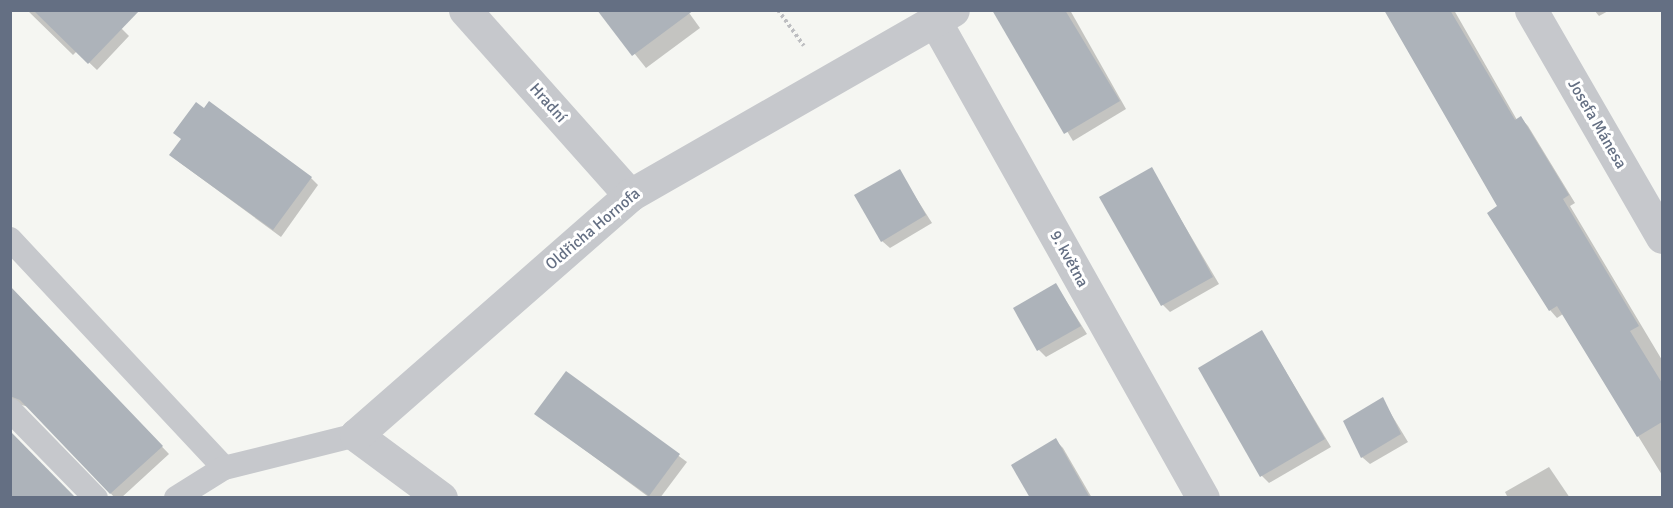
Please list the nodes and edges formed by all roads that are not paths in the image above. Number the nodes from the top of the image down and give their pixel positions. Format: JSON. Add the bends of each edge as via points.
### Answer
{"nodes":[{"id":1,"x":465,"y":10,"type":"edge"},
{"id":2,"x":1531,"y":10,"type":"edge"},
{"id":3,"x":944,"y":16,"type":"edge"},
{"id":4,"x":630,"y":195,"type":"junction"},
{"id":5,"x":1662,"y":237,"type":"edge"},
{"id":6,"x":10,"y":239,"type":"edge"},
{"id":7,"x":10,"y":410,"type":"edge"},
{"id":8,"x":356,"y":435,"type":"junction"},
{"id":9,"x":224,"y":468,"type":"junction"},
{"id":10,"x":438,"y":496,"type":"edge"},
{"id":11,"x":96,"y":498,"type":"edge"},
{"id":12,"x":176,"y":498,"type":"edge"},
{"id":13,"x":1203,"y":498,"type":"edge"}],
"edges":[{"from":1,"to":4,"type":"street","name":"Hradní"},
{"from":2,"to":5,"type":"street","name":"Josefa Mánesa"},
{"from":3,"to":4,"type":"street","name":"Oldřicha Hornofa"},
{"from":3,"to":13,"type":"street","name":"9. května"},
{"from":4,"to":8,"type":"street","name":"Oldřicha Hornofa"},
{"from":6,"to":9,"type":"lane"},
{"from":7,"to":11,"type":"lane"},
{"from":8,"to":9,"type":"lane"},
{"from":8,"to":10,"type":"street"},
{"from":9,"to":12,"type":"lane"}]}
